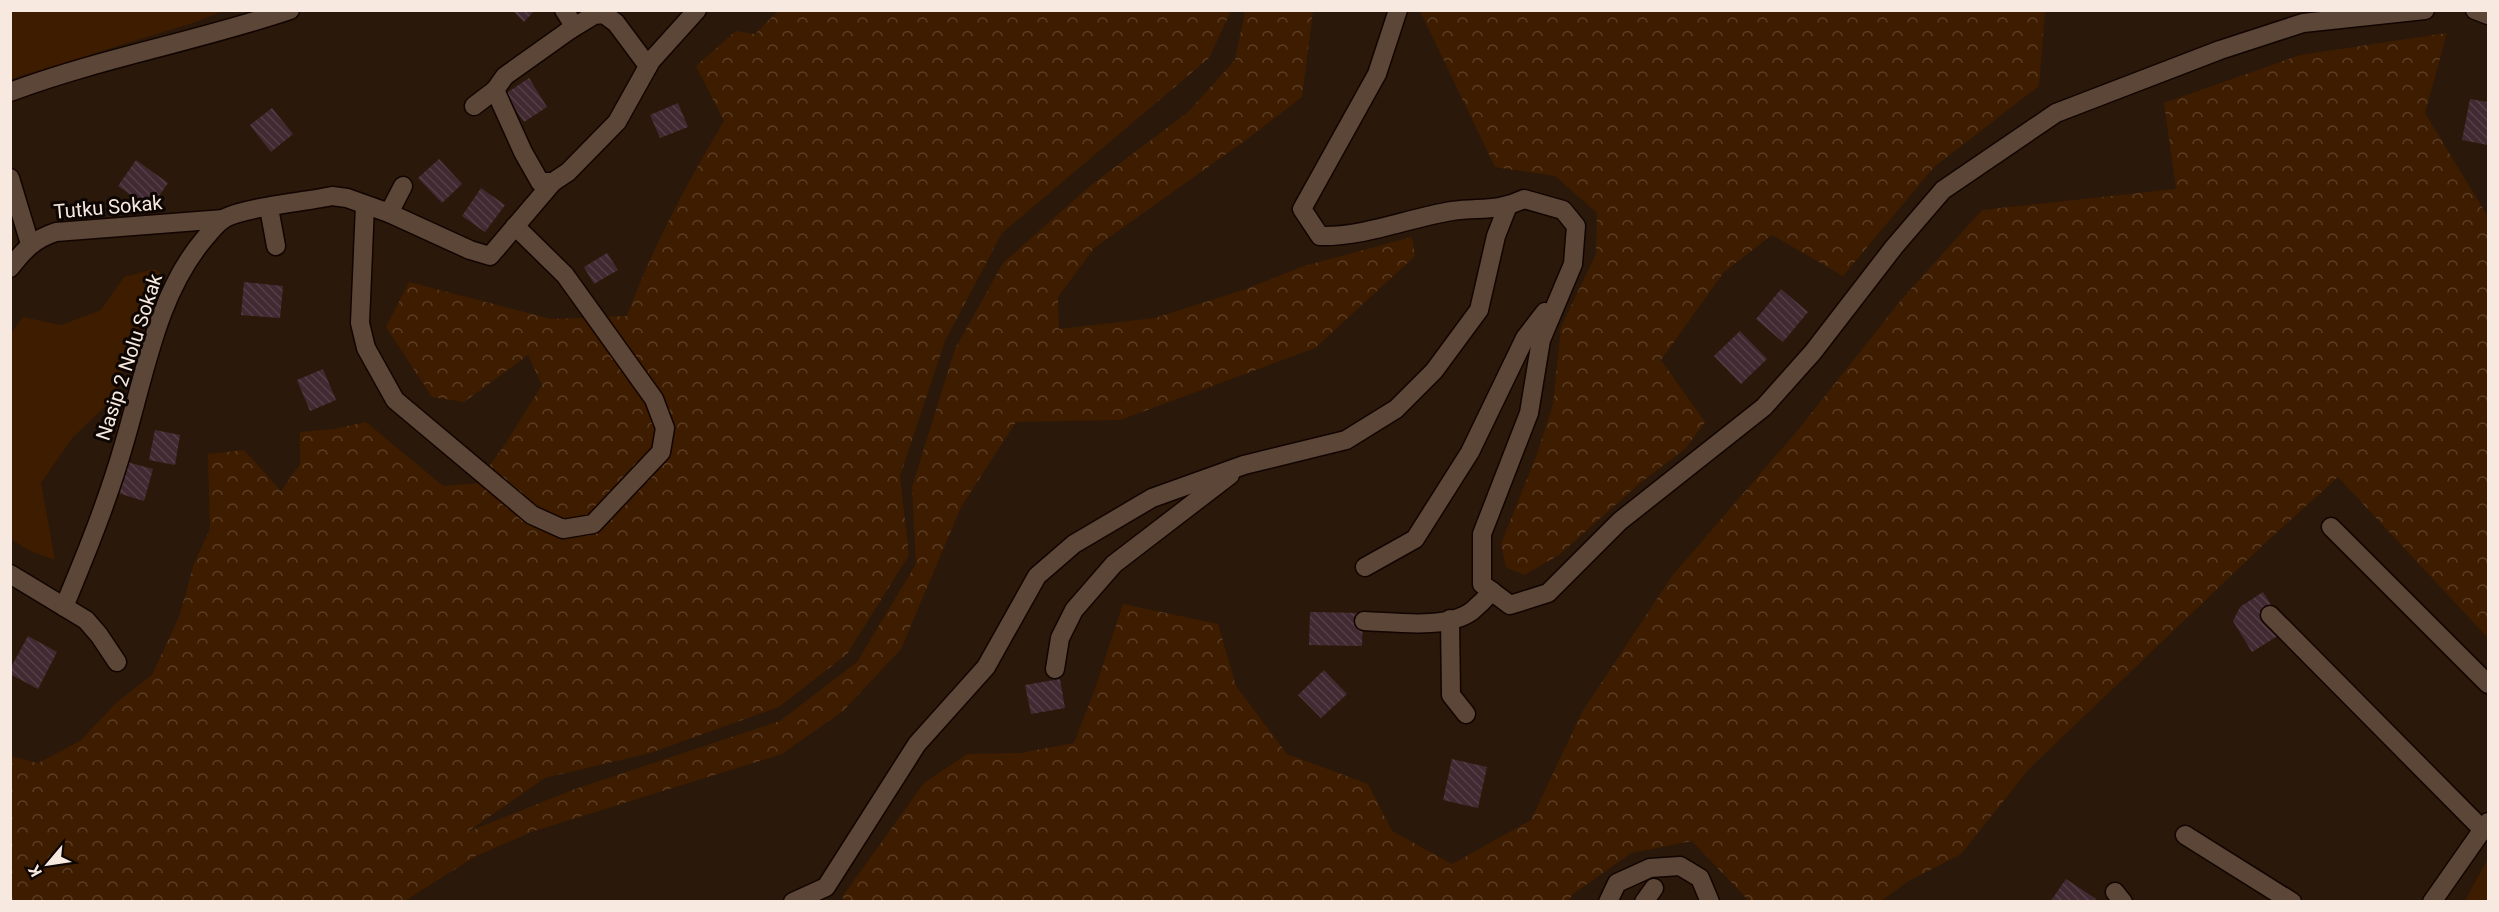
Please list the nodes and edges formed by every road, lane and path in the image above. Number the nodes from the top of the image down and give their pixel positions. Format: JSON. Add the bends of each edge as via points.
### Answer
{"nodes":[{"id":1,"x":243,"y":10,"type":"edge"},
{"id":2,"x":290,"y":10,"type":"edge"},
{"id":3,"x":564,"y":10,"type":"edge"},
{"id":4,"x":697,"y":10,"type":"edge"},
{"id":5,"x":1398,"y":10,"type":"edge"},
{"id":6,"x":2425,"y":10,"type":"edge"},
{"id":7,"x":2475,"y":10,"type":"edge"},
{"id":8,"x":2488,"y":15,"type":"edge"},
{"id":9,"x":571,"y":29,"type":"junction"},
{"id":10,"x":214,"y":34,"type":"junction"},
{"id":11,"x":648,"y":66,"type":"junction"},
{"id":12,"x":495,"y":90,"type":"junction"},
{"id":13,"x":10,"y":92,"type":"edge"},
{"id":14,"x":474,"y":106,"type":"dead end"},
{"id":15,"x":10,"y":178,"type":"edge"},
{"id":16,"x":553,"y":182,"type":"junction"},
{"id":17,"x":403,"y":186,"type":"dead end"},
{"id":18,"x":365,"y":205,"type":"junction"},
{"id":19,"x":269,"y":208,"type":"junction"},
{"id":20,"x":1507,"y":208,"type":"junction"},
{"id":21,"x":389,"y":213,"type":"junction"},
{"id":22,"x":224,"y":219,"type":"junction"},
{"id":23,"x":515,"y":226,"type":"junction"},
{"id":24,"x":30,"y":244,"type":"junction"},
{"id":25,"x":276,"y":246,"type":"dead end"},
{"id":26,"x":10,"y":267,"type":"edge"},
{"id":27,"x":1562,"y":289,"type":"junction"},
{"id":28,"x":1244,"y":465,"type":"junction"},
{"id":29,"x":2331,"y":527,"type":"dead end"},
{"id":30,"x":1365,"y":567,"type":"dead end"},
{"id":31,"x":10,"y":574,"type":"edge"},
{"id":32,"x":1492,"y":591,"type":"junction"},
{"id":33,"x":64,"y":607,"type":"junction"},
{"id":34,"x":2270,"y":615,"type":"dead end"},
{"id":35,"x":1450,"y":619,"type":"junction"},
{"id":36,"x":1364,"y":621,"type":"dead end"},
{"id":37,"x":117,"y":662,"type":"dead end"},
{"id":38,"x":1056,"y":669,"type":"dead end"},
{"id":39,"x":2488,"y":684,"type":"edge"},
{"id":40,"x":1466,"y":714,"type":"dead end"},
{"id":41,"x":2486,"y":826,"type":"edge"},
{"id":42,"x":2185,"y":835,"type":"dead end"},
{"id":43,"x":804,"y":899,"type":"edge"},
{"id":44,"x":1608,"y":902,"type":"edge"},
{"id":45,"x":1710,"y":902,"type":"edge"},
{"id":46,"x":2292,"y":902,"type":"edge"},
{"id":47,"x":2432,"y":902,"type":"edge"}],
"edges":[{"from":1,"to":10,"type":"street"},
{"from":2,"to":10,"type":"street"},
{"from":3,"to":9,"type":"street"},
{"from":4,"to":11,"type":"street"},
{"from":5,"to":20,"type":"street","via":[[1377,74],[1302,208],[1320,236],[1340,236],[1453,211]]},
{"from":6,"to":32,"type":"street","via":[[2303,23],[2220,50],[2056,113],[1943,190],[1764,407],[1620,521],[1548,594],[1510,604]]},
{"from":7,"to":8,"type":"street"},
{"from":9,"to":11,"type":"street","via":[[594,15],[604,14],[616,23]]},
{"from":9,"to":12,"type":"street","via":[[505,76]]},
{"from":10,"to":13,"type":"street","via":[[57,74]]},
{"from":11,"to":16,"type":"street","via":[[617,122]]},
{"from":12,"to":14,"type":"street"},
{"from":12,"to":16,"type":"street","via":[[540,182]]},
{"from":15,"to":24,"type":"street"},
{"from":16,"to":23,"type":"street"},
{"from":17,"to":21,"type":"street"},
{"from":18,"to":19,"type":"street","name":"Nasip 2 Nolu Sokak","via":[[332,196]]},
{"from":18,"to":21,"type":"street","name":"Nasip 2 Nolu Sokak"},
{"from":18,"to":23,"type":"street","via":[[360,323],[366,348],[395,400],[532,515],[563,529],[592,524],[661,452],[665,428],[654,399],[565,275]]},
{"from":19,"to":22,"type":"street","name":"Nasip 2 Nolu Sokak"},
{"from":19,"to":25,"type":"street"},
{"from":20,"to":27,"type":"street","via":[[1524,199],[1563,210],[1576,226],[1573,264]]},
{"from":20,"to":28,"type":"street","via":[[1496,236],[1479,310],[1434,370],[1396,409],[1346,440]]},
{"from":21,"to":23,"type":"street","name":"Nasip 2 Nolu Sokak","via":[[490,256]]},
{"from":22,"to":24,"type":"street","name":"Tutku Sokak","via":[[56,232]]},
{"from":22,"to":33,"type":"street","name":"Nasip 2 Nolu Sokak","via":[[190,255],[173,285],[94,533]]},
{"from":24,"to":26,"type":"street","name":"Tutku Sokak"},
{"from":27,"to":30,"type":"street","via":[[1525,338],[1470,452],[1415,538]]},
{"from":27,"to":32,"type":"street","via":[[1540,340],[1529,413],[1482,534],[1482,584]]},
{"from":28,"to":38,"type":"street","via":[[1114,564],[1074,610],[1060,638]]},
{"from":28,"to":43,"type":"street","via":[[1152,498],[1074,544],[1037,576],[986,668],[917,744],[826,887]]},
{"from":29,"to":39,"type":"street"},
{"from":31,"to":33,"type":"street"},
{"from":32,"to":35,"type":"street","via":[[1470,612]]},
{"from":33,"to":37,"type":"street","via":[[86,620]]},
{"from":34,"to":41,"type":"street"},
{"from":35,"to":36,"type":"street","via":[[1417,623]]},
{"from":35,"to":40,"type":"street","via":[[1451,695]]},
{"from":41,"to":47,"type":"street"},
{"from":42,"to":46,"type":"street"},
{"from":44,"to":45,"type":"street","via":[[1617,883],[1650,868],[1680,866],[1700,878]]}]}
